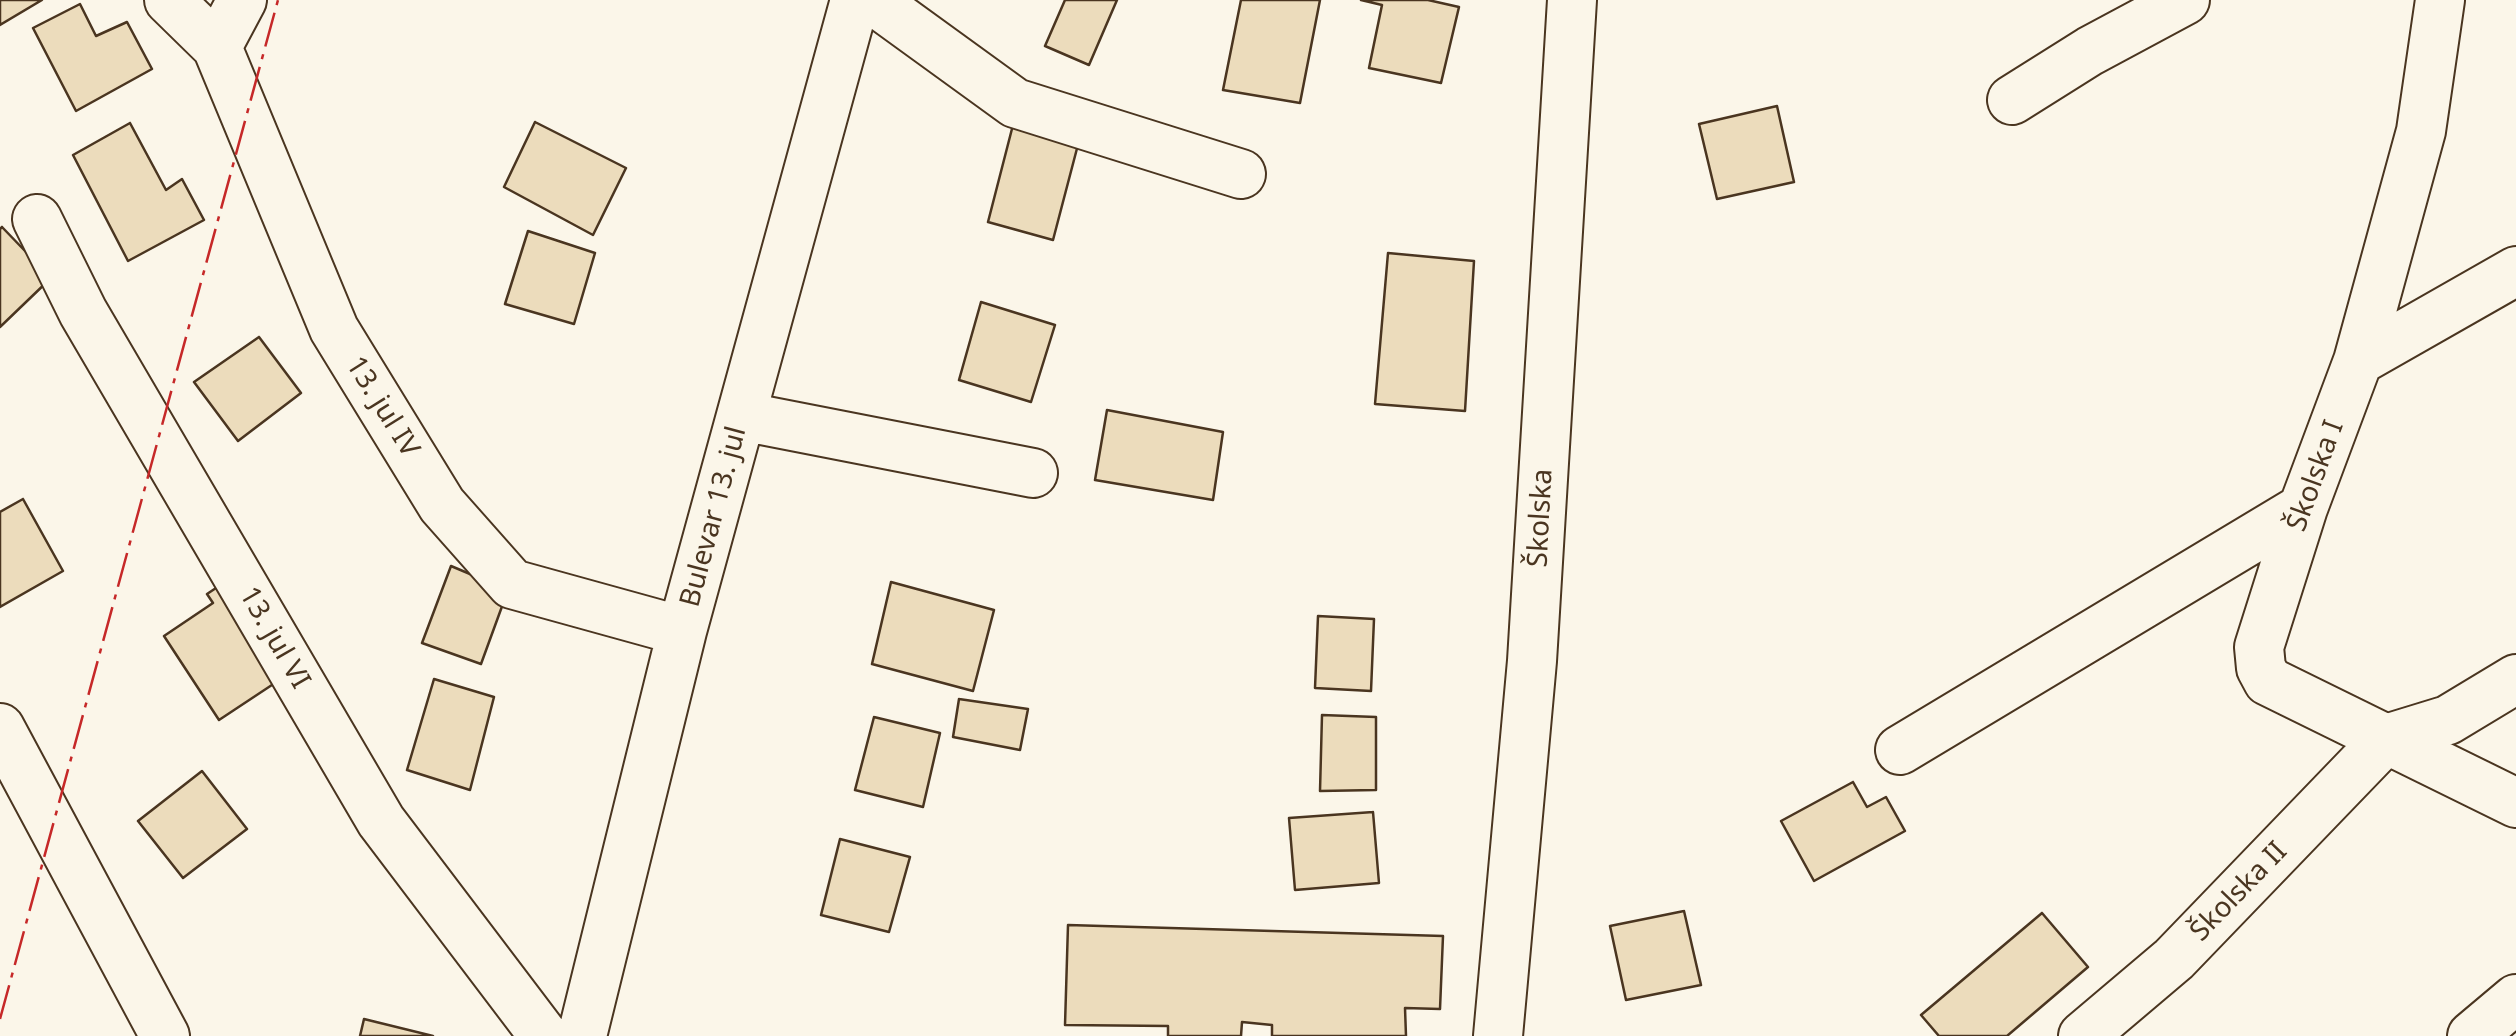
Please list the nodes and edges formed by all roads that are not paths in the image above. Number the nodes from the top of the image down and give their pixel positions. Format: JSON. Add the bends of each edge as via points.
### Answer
{"nodes":[{"id":1,"x":169,"y":0,"type":"edge"},
{"id":2,"x":242,"y":0,"type":"edge"},
{"id":3,"x":855,"y":0,"type":"edge"},
{"id":4,"x":873,"y":0,"type":"edge"},
{"id":5,"x":1572,"y":0,"type":"edge"},
{"id":6,"x":2186,"y":0,"type":"edge"},
{"id":7,"x":2440,"y":0,"type":"edge"},
{"id":8,"x":217,"y":47,"type":"junction"},
{"id":9,"x":2012,"y":100,"type":"dead end"},
{"id":10,"x":1240,"y":174,"type":"dead end"},
{"id":11,"x":38,"y":219,"type":"dead end"},
{"id":12,"x":2516,"y":271,"type":"edge"},
{"id":13,"x":2358,"y":361,"type":"junction"},
{"id":14,"x":741,"y":416,"type":"junction"},
{"id":15,"x":1033,"y":474,"type":"dead end"},
{"id":16,"x":2303,"y":508,"type":"junction"},
{"id":17,"x":682,"y":630,"type":"junction"},
{"id":18,"x":2516,"y":679,"type":"edge"},
{"id":19,"x":0,"y":728,"type":"edge"},
{"id":20,"x":2386,"y":739,"type":"junction"},
{"id":21,"x":1900,"y":750,"type":"dead end"},
{"id":22,"x":2516,"y":804,"type":"edge"},
{"id":23,"x":2516,"y":999,"type":"edge"},
{"id":24,"x":165,"y":1036,"type":"edge"},
{"id":25,"x":544,"y":1036,"type":"edge"},
{"id":26,"x":582,"y":1036,"type":"edge"},
{"id":27,"x":1498,"y":1036,"type":"edge"},
{"id":28,"x":2084,"y":1036,"type":"edge"},
{"id":29,"x":2472,"y":1036,"type":"edge"}],
"edges":[{"from":1,"to":8,"type":"street","name":"13. jul IV"},
{"from":2,"to":8,"type":"street"},
{"from":3,"to":14,"type":"street","name":"Bulevar 13. jul"},
{"from":4,"to":10,"type":"street","via":[[1015,103]]},
{"from":5,"to":27,"type":"street","name":"Školska","via":[[1532,660]]},
{"from":6,"to":9,"type":"street"},
{"from":7,"to":13,"type":"street","name":"Školska I","via":[[2422,131]]},
{"from":8,"to":17,"type":"street","name":"13. jul IV","via":[[334,329],[442,505],[512,584]]},
{"from":11,"to":25,"type":"street","name":"13. jul VI","via":[[83,312],[381,821]]},
{"from":12,"to":13,"type":"street"},
{"from":13,"to":16,"type":"street","name":"Školska I"},
{"from":14,"to":15,"type":"street"},
{"from":14,"to":17,"type":"street","name":"Bulevar 13. jul"},
{"from":16,"to":20,"type":"street","name":"Školska I","via":[[2259,648],[2261,668],[2268,682]]},
{"from":16,"to":21,"type":"street"},
{"from":17,"to":26,"type":"street","name":"Bulevar 13. jul"},
{"from":18,"to":20,"type":"street","via":[[2448,720]]},
{"from":19,"to":24,"type":"street"},
{"from":20,"to":22,"type":"street","name":"Školska I"},
{"from":20,"to":28,"type":"street","name":"Školska II","via":[[2174,959]]},
{"from":23,"to":29,"type":"street"}]}
